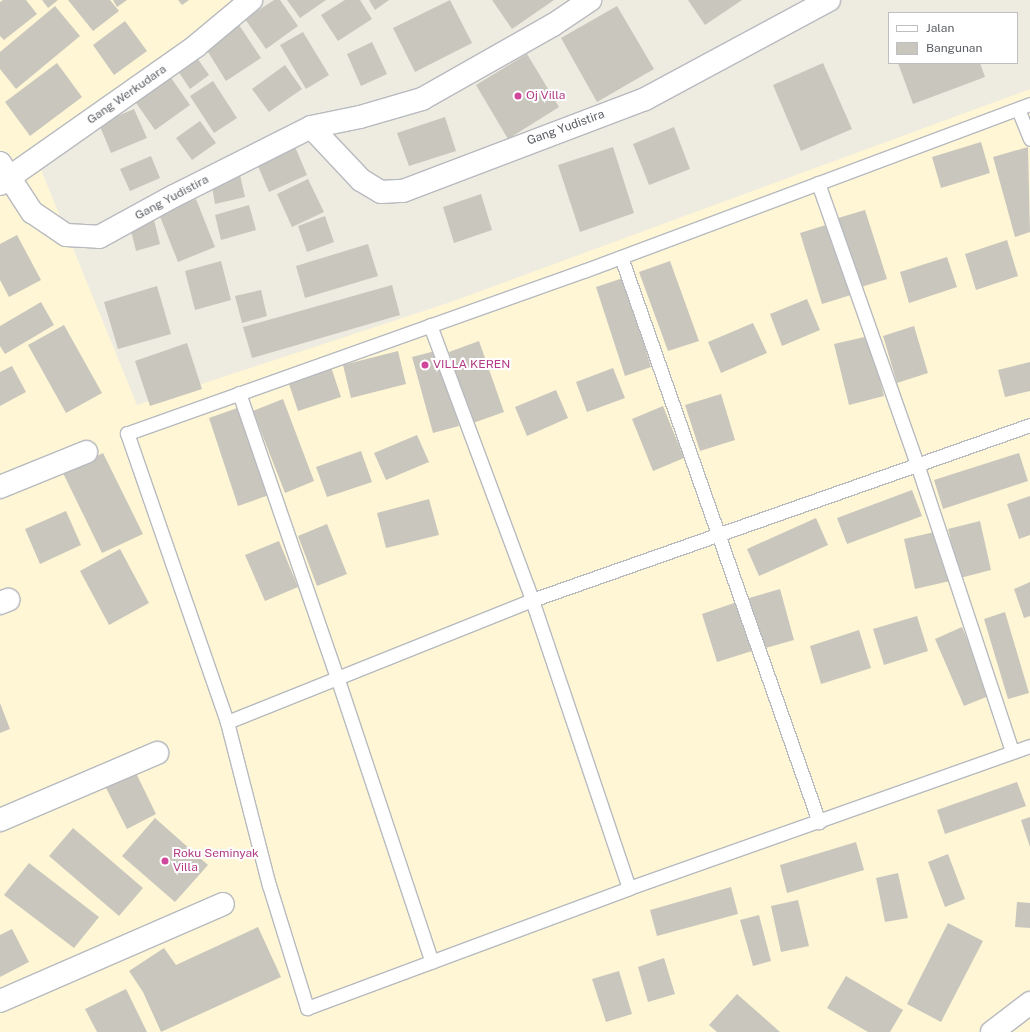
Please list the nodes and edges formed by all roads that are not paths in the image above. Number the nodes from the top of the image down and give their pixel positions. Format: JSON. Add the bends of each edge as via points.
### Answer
{"nodes":[{"id":1,"x":250,"y":0,"type":"edge"},
{"id":2,"x":590,"y":0,"type":"edge"},
{"id":3,"x":829,"y":0,"type":"edge"},
{"id":4,"x":1024,"y":106,"type":"edge"},
{"id":5,"x":311,"y":127,"type":"junction"},
{"id":6,"x":1030,"y":139,"type":"edge"},
{"id":7,"x":3,"y":175,"type":"edge"},
{"id":8,"x":818,"y":183,"type":"junction"},
{"id":9,"x":621,"y":257,"type":"junction"},
{"id":10,"x":430,"y":326,"type":"junction"},
{"id":11,"x":239,"y":393,"type":"junction"},
{"id":12,"x":1030,"y":425,"type":"edge"},
{"id":13,"x":86,"y":452,"type":"dead end"},
{"id":14,"x":916,"y":464,"type":"junction"},
{"id":15,"x":0,"y":487,"type":"edge"},
{"id":16,"x":718,"y":534,"type":"junction"},
{"id":17,"x":532,"y":600,"type":"junction"},
{"id":18,"x":337,"y":677,"type":"junction"},
{"id":19,"x":227,"y":722,"type":"junction"},
{"id":20,"x":1030,"y":746,"type":"edge"},
{"id":21,"x":1012,"y":752,"type":"junction"},
{"id":22,"x":157,"y":753,"type":"dead end"},
{"id":23,"x":0,"y":820,"type":"edge"},
{"id":24,"x":819,"y":822,"type":"junction"},
{"id":25,"x":630,"y":888,"type":"junction"},
{"id":26,"x":224,"y":904,"type":"dead end"},
{"id":27,"x":432,"y":962,"type":"junction"},
{"id":28,"x":0,"y":1001,"type":"edge"},
{"id":29,"x":1030,"y":1003,"type":"edge"},
{"id":30,"x":992,"y":1032,"type":"edge"}],
"edges":[{"from":1,"to":7,"type":"street","name":"Gang Werkudara","via":[[196,46]]},
{"from":2,"to":5,"type":"street","name":"Gang Yudistira","via":[[553,25],[422,99],[360,117]]},
{"from":3,"to":5,"type":"street","name":"Gang Yudistira","via":[[645,99],[403,191],[381,192],[361,180]]},
{"from":4,"to":6,"type":"lane"},
{"from":4,"to":8,"type":"lane"},
{"from":5,"to":7,"type":"street","name":"Gang Yudistira","via":[[99,237],[66,235],[32,212]]},
{"from":8,"to":9,"type":"lane"},
{"from":8,"to":14,"type":"lane"},
{"from":9,"to":10,"type":"lane"},
{"from":9,"to":16,"type":"lane"},
{"from":10,"to":11,"type":"lane"},
{"from":10,"to":17,"type":"lane"},
{"from":11,"to":18,"type":"lane"},
{"from":11,"to":19,"type":"lane","via":[[127,433]]},
{"from":12,"to":14,"type":"lane"},
{"from":13,"to":15,"type":"street"},
{"from":14,"to":16,"type":"lane"},
{"from":14,"to":21,"type":"lane"},
{"from":16,"to":17,"type":"lane"},
{"from":16,"to":24,"type":"lane"},
{"from":17,"to":18,"type":"lane"},
{"from":17,"to":25,"type":"lane"},
{"from":18,"to":19,"type":"lane"},
{"from":18,"to":27,"type":"lane"},
{"from":19,"to":27,"type":"lane","via":[[268,885],[307,1008]]},
{"from":20,"to":21,"type":"lane"},
{"from":21,"to":24,"type":"lane"},
{"from":22,"to":23,"type":"street"},
{"from":24,"to":25,"type":"lane"},
{"from":25,"to":27,"type":"lane"},
{"from":26,"to":28,"type":"street"},
{"from":29,"to":30,"type":"street"}]}
